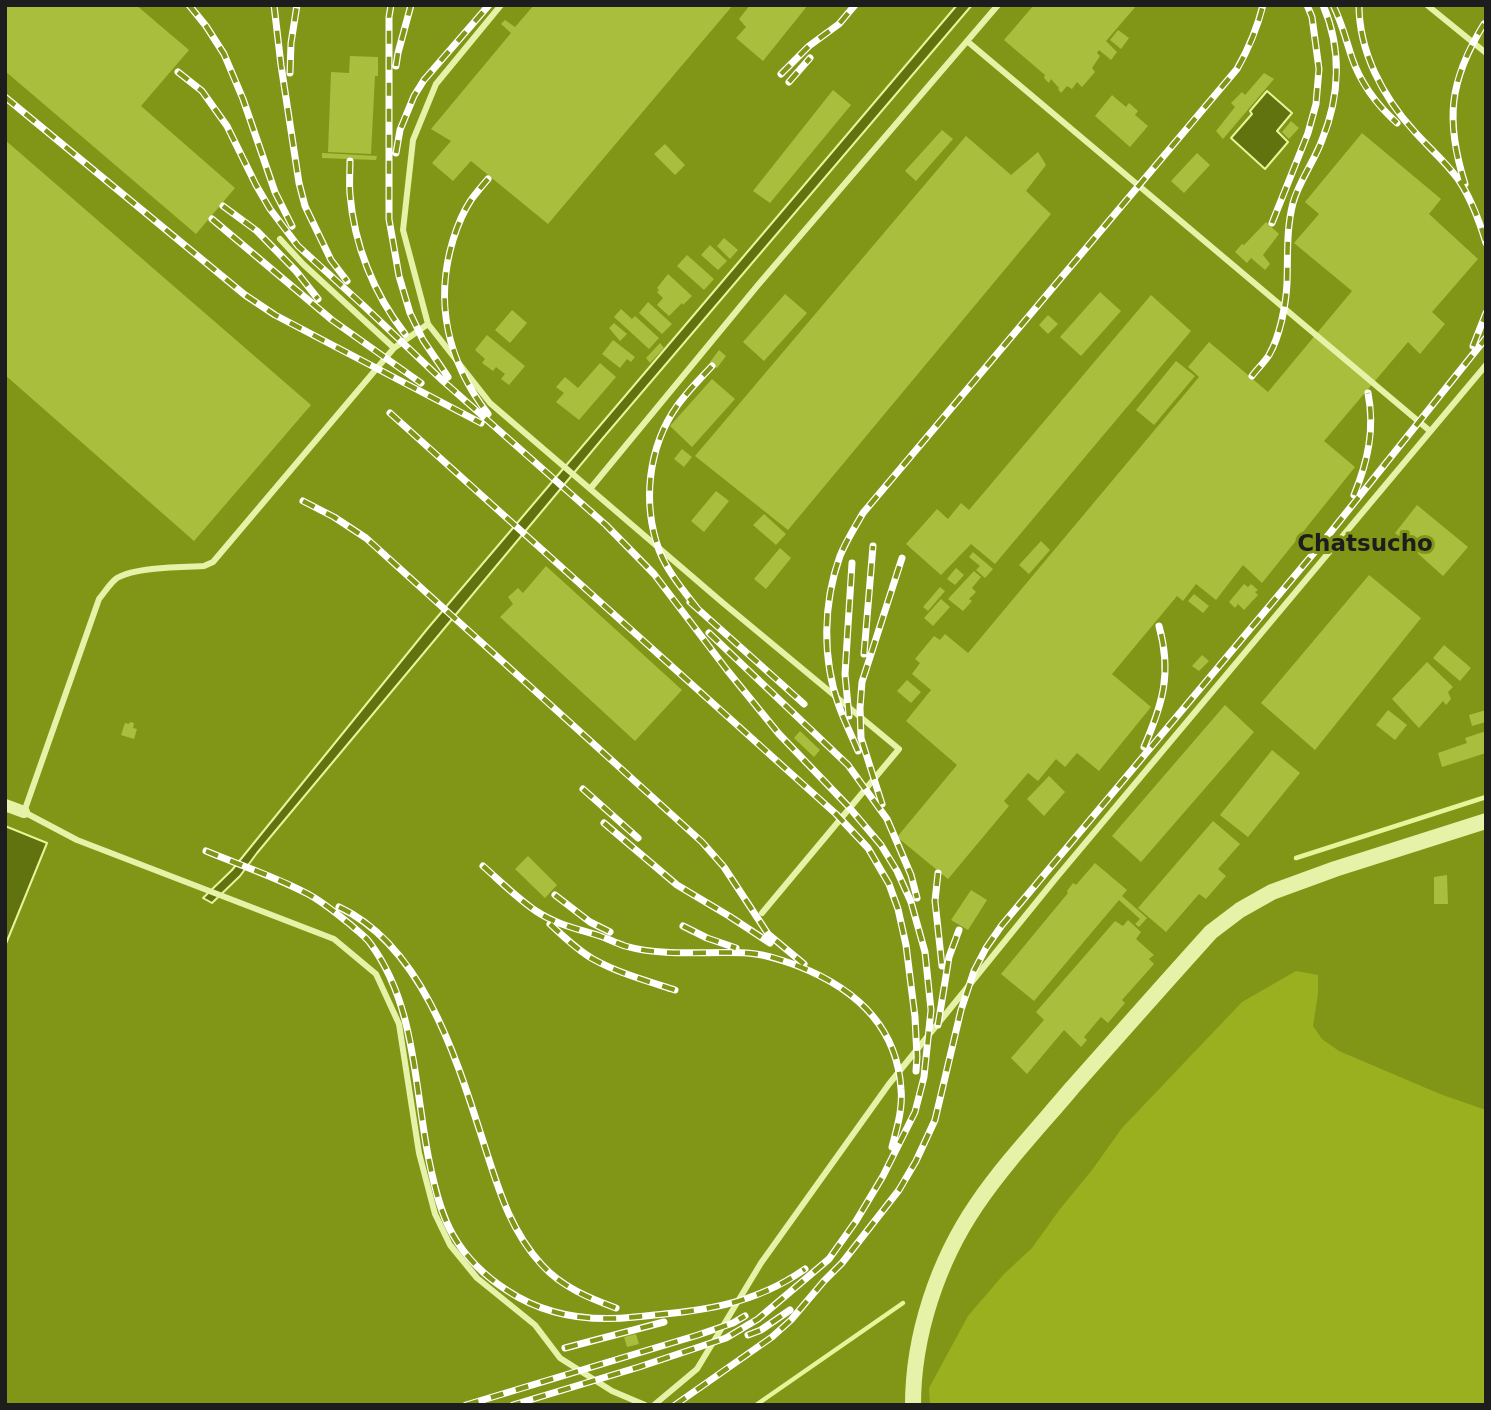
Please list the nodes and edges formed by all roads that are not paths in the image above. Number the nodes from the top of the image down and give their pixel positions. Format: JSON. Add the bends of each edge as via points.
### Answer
{"nodes":[{"id":1,"x":501,"y":5,"type":"edge"},
{"id":2,"x":998,"y":5,"type":"edge"},
{"id":3,"x":1427,"y":5,"type":"edge"},
{"id":4,"x":967,"y":41,"type":"junction"},
{"id":5,"x":1486,"y":53,"type":"edge"},
{"id":6,"x":280,"y":239,"type":"dead end"},
{"id":7,"x":428,"y":324,"type":"junction"},
{"id":8,"x":394,"y":348,"type":"junction"},
{"id":9,"x":1486,"y":365,"type":"edge"},
{"id":10,"x":1430,"y":431,"type":"junction"},
{"id":11,"x":590,"y":489,"type":"junction"},
{"id":12,"x":5,"y":805,"type":"edge"},
{"id":13,"x":24,"y":812,"type":"junction"},
{"id":14,"x":1486,"y":821,"type":"edge"},
{"id":15,"x":762,"y":913,"type":"dead end"},
{"id":16,"x":645,"y":1405,"type":"edge"},
{"id":17,"x":654,"y":1405,"type":"edge"},
{"id":18,"x":913,"y":1405,"type":"edge"}],
"edges":[{"from":1,"to":7,"type":"lane","via":[[436,84],[413,140],[403,230]]},
{"from":2,"to":4,"type":"lane"},
{"from":3,"to":5,"type":"lane"},
{"from":4,"to":10,"type":"lane"},
{"from":4,"to":11,"type":"lane"},
{"from":6,"to":8,"type":"lane"},
{"from":7,"to":8,"type":"lane"},
{"from":7,"to":11,"type":"lane","via":[[489,403]]},
{"from":8,"to":13,"type":"lane","via":[[213,562],[132,572],[108,587],[99,599]]},
{"from":9,"to":10,"type":"lane"},
{"from":10,"to":17,"type":"lane","via":[[889,1084],[761,1264],[697,1369]]},
{"from":11,"to":15,"type":"lane","via":[[899,749]]},
{"from":12,"to":13,"type":"street"},
{"from":13,"to":16,"type":"lane","via":[[77,840],[334,939],[376,974],[398,1024],[419,1153],[435,1214],[450,1245],[477,1278],[535,1325],[560,1358],[612,1391]]},
{"from":14,"to":18,"type":"street","via":[[1272,892],[1210,933],[976,1205],[943,1264],[931,1299],[918,1350]]}]}
